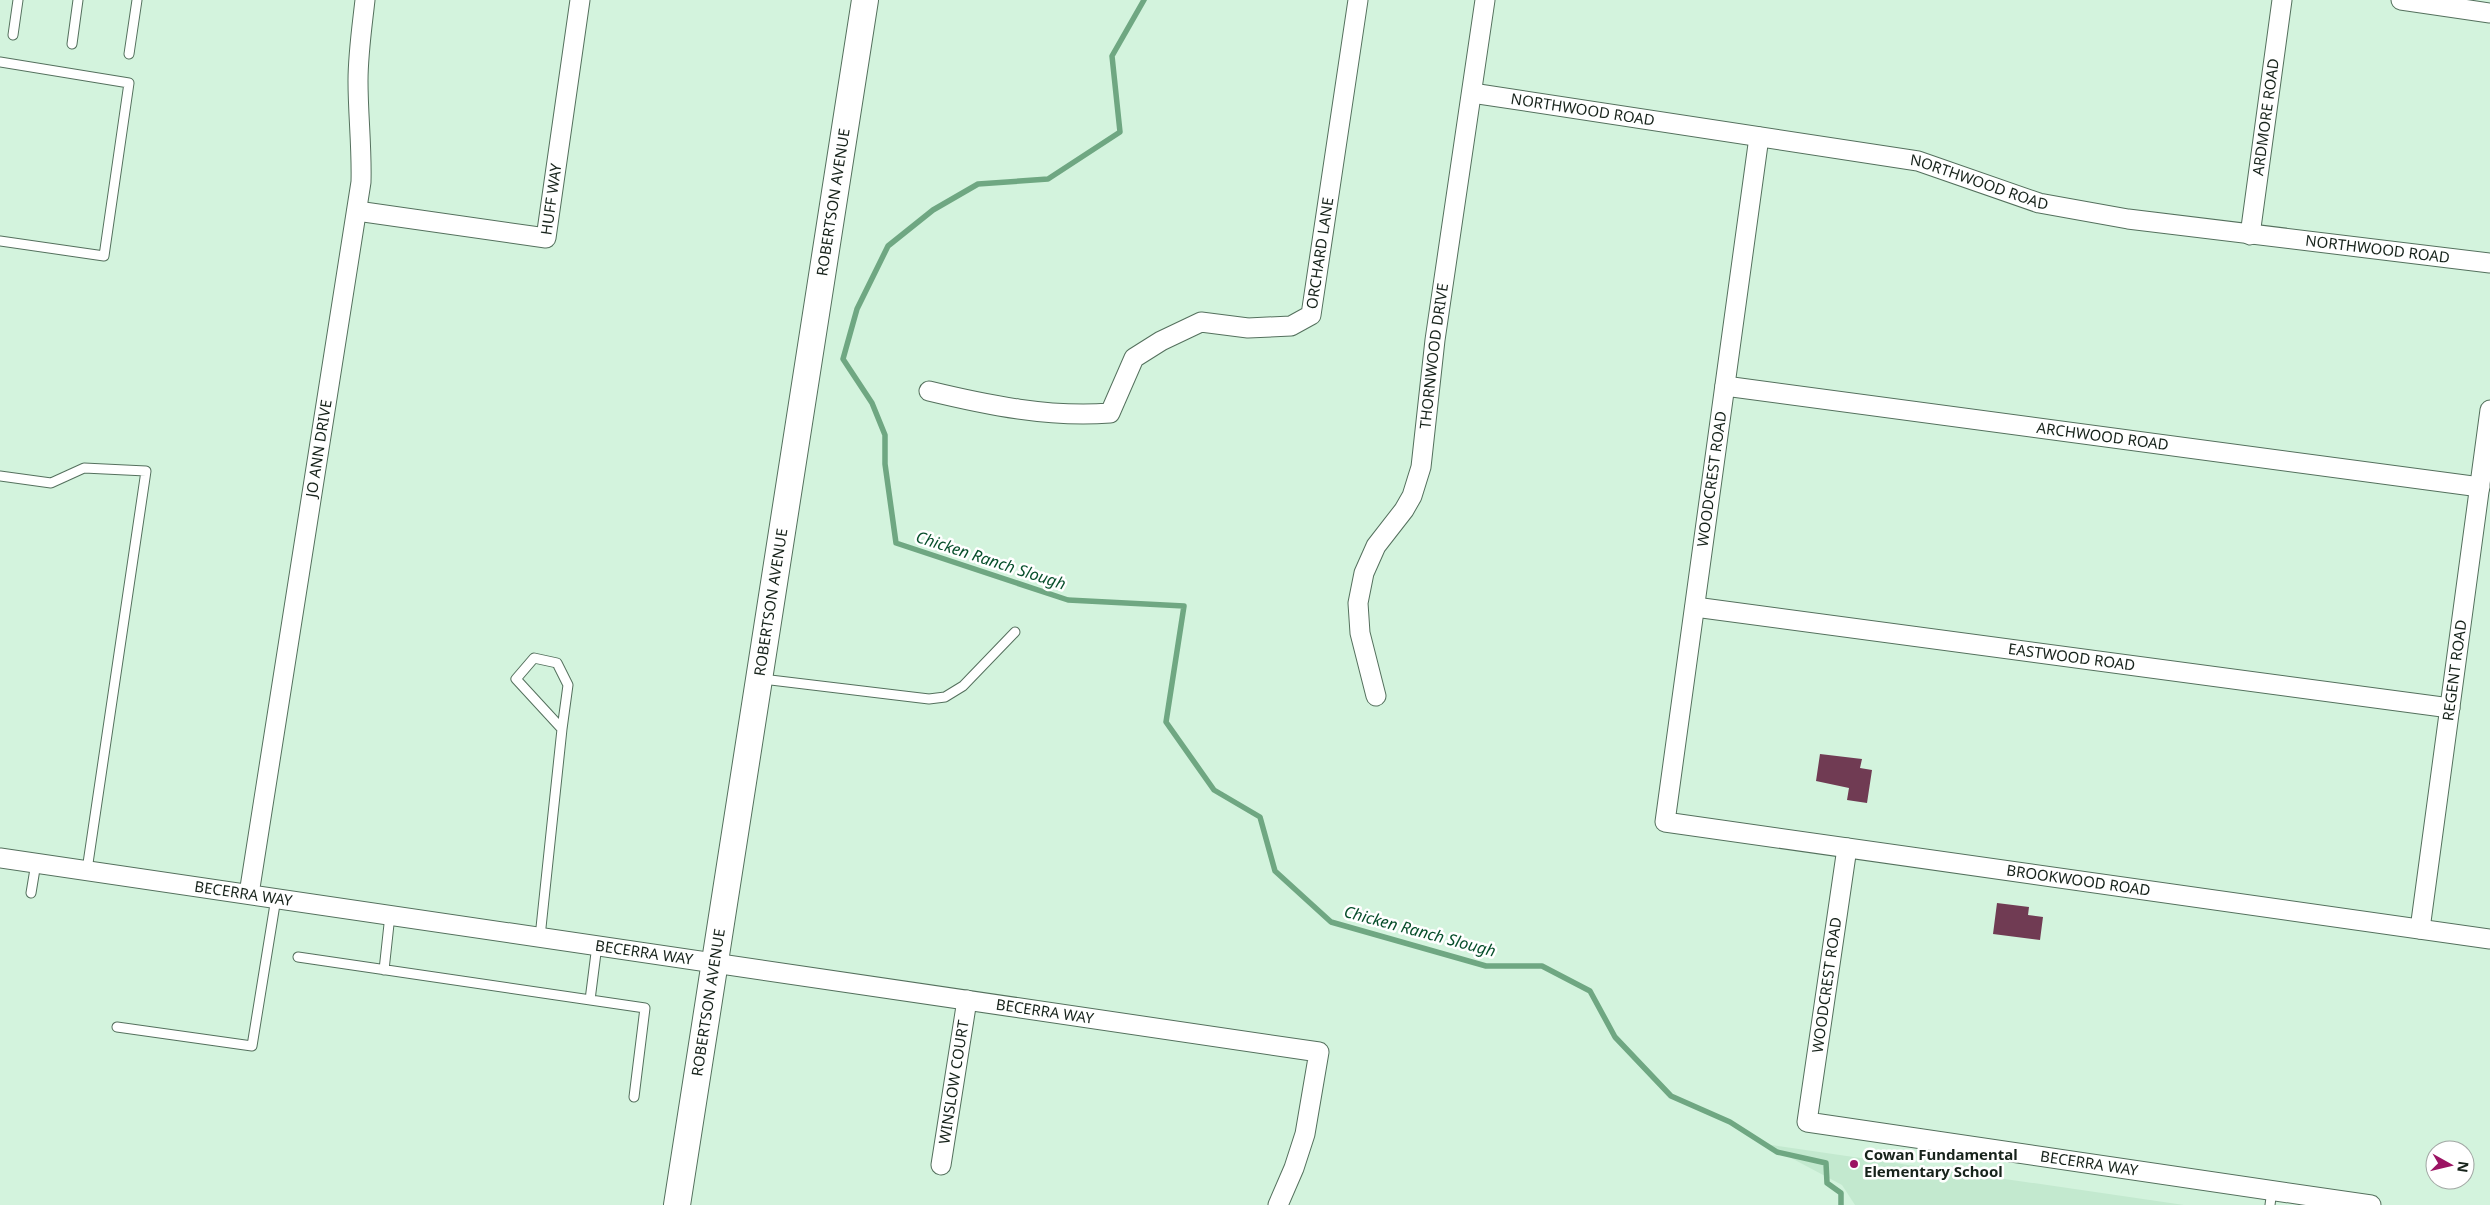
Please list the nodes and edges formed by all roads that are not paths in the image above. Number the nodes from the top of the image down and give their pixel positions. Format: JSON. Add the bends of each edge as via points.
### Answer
{"nodes":[{"id":1,"x":18,"y":0,"type":"edge"},
{"id":2,"x":78,"y":0,"type":"edge"},
{"id":3,"x":137,"y":0,"type":"edge"},
{"id":4,"x":365,"y":0,"type":"edge"},
{"id":5,"x":580,"y":0,"type":"edge"},
{"id":6,"x":865,"y":0,"type":"edge"},
{"id":7,"x":1358,"y":0,"type":"edge"},
{"id":8,"x":1485,"y":0,"type":"edge"},
{"id":9,"x":2282,"y":0,"type":"edge"},
{"id":10,"x":2402,"y":0,"type":"edge"},
{"id":11,"x":2490,"y":13,"type":"edge"},
{"id":12,"x":14,"y":35,"type":"dead end"},
{"id":13,"x":72,"y":44,"type":"dead end"},
{"id":14,"x":129,"y":54,"type":"dead end"},
{"id":15,"x":0,"y":62,"type":"edge"},
{"id":16,"x":1472,"y":93,"type":"junction"},
{"id":17,"x":1759,"y":137,"type":"junction"},
{"id":18,"x":356,"y":211,"type":"junction"},
{"id":19,"x":2250,"y":235,"type":"junction"},
{"id":20,"x":0,"y":241,"type":"edge"},
{"id":21,"x":2490,"y":262,"type":"edge"},
{"id":22,"x":1725,"y":386,"type":"junction"},
{"id":23,"x":929,"y":391,"type":"dead end"},
{"id":24,"x":2490,"y":410,"type":"edge"},
{"id":25,"x":0,"y":476,"type":"edge"},
{"id":26,"x":2480,"y":487,"type":"junction"},
{"id":27,"x":1695,"y":607,"type":"junction"},
{"id":28,"x":1015,"y":632,"type":"dead end"},
{"id":29,"x":759,"y":679,"type":"junction"},
{"id":30,"x":1376,"y":696,"type":"dead end"},
{"id":31,"x":2450,"y":708,"type":"junction"},
{"id":32,"x":562,"y":729,"type":"junction"},
{"id":33,"x":1666,"y":822,"type":"joint"},
{"id":34,"x":1848,"y":848,"type":"junction"},
{"id":35,"x":0,"y":858,"type":"edge"},
{"id":36,"x":36,"y":863,"type":"junction"},
{"id":37,"x":87,"y":870,"type":"junction"},
{"id":38,"x":31,"y":893,"type":"dead end"},
{"id":39,"x":249,"y":894,"type":"junction"},
{"id":40,"x":276,"y":898,"type":"junction"},
{"id":41,"x":390,"y":915,"type":"junction"},
{"id":42,"x":2420,"y":929,"type":"junction"},
{"id":43,"x":540,"y":937,"type":"junction"},
{"id":44,"x":2490,"y":939,"type":"edge"},
{"id":45,"x":597,"y":945,"type":"junction"},
{"id":46,"x":298,"y":957,"type":"dead end"},
{"id":47,"x":714,"y":963,"type":"junction"},
{"id":48,"x":384,"y":970,"type":"junction"},
{"id":49,"x":590,"y":1000,"type":"junction"},
{"id":50,"x":967,"y":1000,"type":"junction"},
{"id":51,"x":117,"y":1027,"type":"dead end"},
{"id":52,"x":634,"y":1097,"type":"dead end"},
{"id":53,"x":1807,"y":1122,"type":"joint"},
{"id":54,"x":941,"y":1165,"type":"dead end"},
{"id":55,"x":2271,"y":1198,"type":"edge"},
{"id":56,"x":2302,"y":1200,"type":"edge"},
{"id":57,"x":676,"y":1205,"type":"edge"},
{"id":58,"x":1278,"y":1205,"type":"edge"},
{"id":59,"x":2372,"y":1205,"type":"edge"}],
"edges":[{"from":1,"to":12,"type":"lane"},
{"from":2,"to":13,"type":"lane"},
{"from":3,"to":14,"type":"lane"},
{"from":4,"to":18,"type":"street","name":"JO ANN DRIVE","via":[[358,82],[361,182]]},
{"from":5,"to":18,"type":"street","name":"HUFF WAY","via":[[546,238]]},
{"from":6,"to":29,"type":"street","name":"ROBERTSON AVENUE"},
{"from":7,"to":23,"type":"street","name":"ORCHARD LANE","via":[[1311,315],[1291,326],[1248,328],[1201,322],[1177,333],[1134,358],[1110,413],[1089,415],[1001,406]]},
{"from":8,"to":16,"type":"street","name":"THORNWOOD DRIVE"},
{"from":9,"to":19,"type":"street","name":"ARDMORE ROAD"},
{"from":10,"to":11,"type":"street"},
{"from":15,"to":20,"type":"lane","via":[[129,83],[104,256]]},
{"from":16,"to":17,"type":"street","name":"NORTHWOOD ROAD"},
{"from":16,"to":30,"type":"street","name":"THORNWOOD DRIVE","via":[[1435,340],[1421,467],[1412,496],[1376,546],[1364,573],[1358,603],[1360,633]]},
{"from":17,"to":19,"type":"street","name":"NORTHWOOD ROAD","via":[[1918,161],[2039,203]]},
{"from":17,"to":22,"type":"street","name":"WOODCREST ROAD"},
{"from":18,"to":39,"type":"street","name":"JO ANN DRIVE"},
{"from":19,"to":21,"type":"street","name":"NORTHWOOD ROAD"},
{"from":22,"to":26,"type":"street","name":"ARCHWOOD ROAD"},
{"from":22,"to":27,"type":"street","name":"WOODCREST ROAD"},
{"from":24,"to":26,"type":"street","name":"REGENT ROAD"},
{"from":25,"to":37,"type":"lane","via":[[51,483],[84,468],[146,471]]},
{"from":26,"to":31,"type":"street","name":"REGENT ROAD"},
{"from":27,"to":31,"type":"street","name":"EASTWOOD ROAD"},
{"from":27,"to":33,"type":"street","name":"WOODCREST ROAD"},
{"from":28,"to":29,"type":"lane","via":[[963,686],[945,697],[928,699]]},
{"from":29,"to":47,"type":"street","name":"ROBERTSON AVENUE"},
{"from":31,"to":42,"type":"street","name":"REGENT ROAD"},
{"from":32,"to":32,"type":"lane","via":[[516,679],[534,658],[557,663],[568,685]]},
{"from":32,"to":43,"type":"lane"},
{"from":33,"to":34,"type":"street","name":"BROOKWOOD ROAD"},
{"from":34,"to":42,"type":"street","name":"BROOKWOOD ROAD"},
{"from":34,"to":53,"type":"street","name":"WOODCREST ROAD"},
{"from":35,"to":36,"type":"street","name":"BECERRA WAY"},
{"from":36,"to":37,"type":"street","name":"BECERRA WAY"},
{"from":36,"to":38,"type":"lane"},
{"from":37,"to":39,"type":"street","name":"BECERRA WAY"},
{"from":39,"to":40,"type":"street","name":"BECERRA WAY"},
{"from":40,"to":41,"type":"street","name":"BECERRA WAY"},
{"from":40,"to":51,"type":"lane","via":[[252,1046]]},
{"from":41,"to":43,"type":"street","name":"BECERRA WAY"},
{"from":41,"to":48,"type":"lane"},
{"from":42,"to":44,"type":"street","name":"BROOKWOOD ROAD"},
{"from":43,"to":45,"type":"street","name":"BECERRA WAY"},
{"from":45,"to":47,"type":"street","name":"BECERRA WAY"},
{"from":45,"to":49,"type":"lane"},
{"from":46,"to":48,"type":"lane"},
{"from":47,"to":50,"type":"street","name":"BECERRA WAY"},
{"from":47,"to":57,"type":"street","name":"ROBERTSON AVENUE"},
{"from":48,"to":49,"type":"lane"},
{"from":49,"to":52,"type":"lane","via":[[645,1008]]},
{"from":50,"to":54,"type":"street","name":"WINSLOW COURT"},
{"from":50,"to":58,"type":"street","name":"BECERRA WAY","via":[[1319,1052],[1305,1134]]},
{"from":53,"to":55,"type":"street","name":"BECERRA WAY"},
{"from":55,"to":56,"type":"street","name":"BECERRA WAY"},
{"from":56,"to":59,"type":"street","name":"BECERRA WAY"}]}
